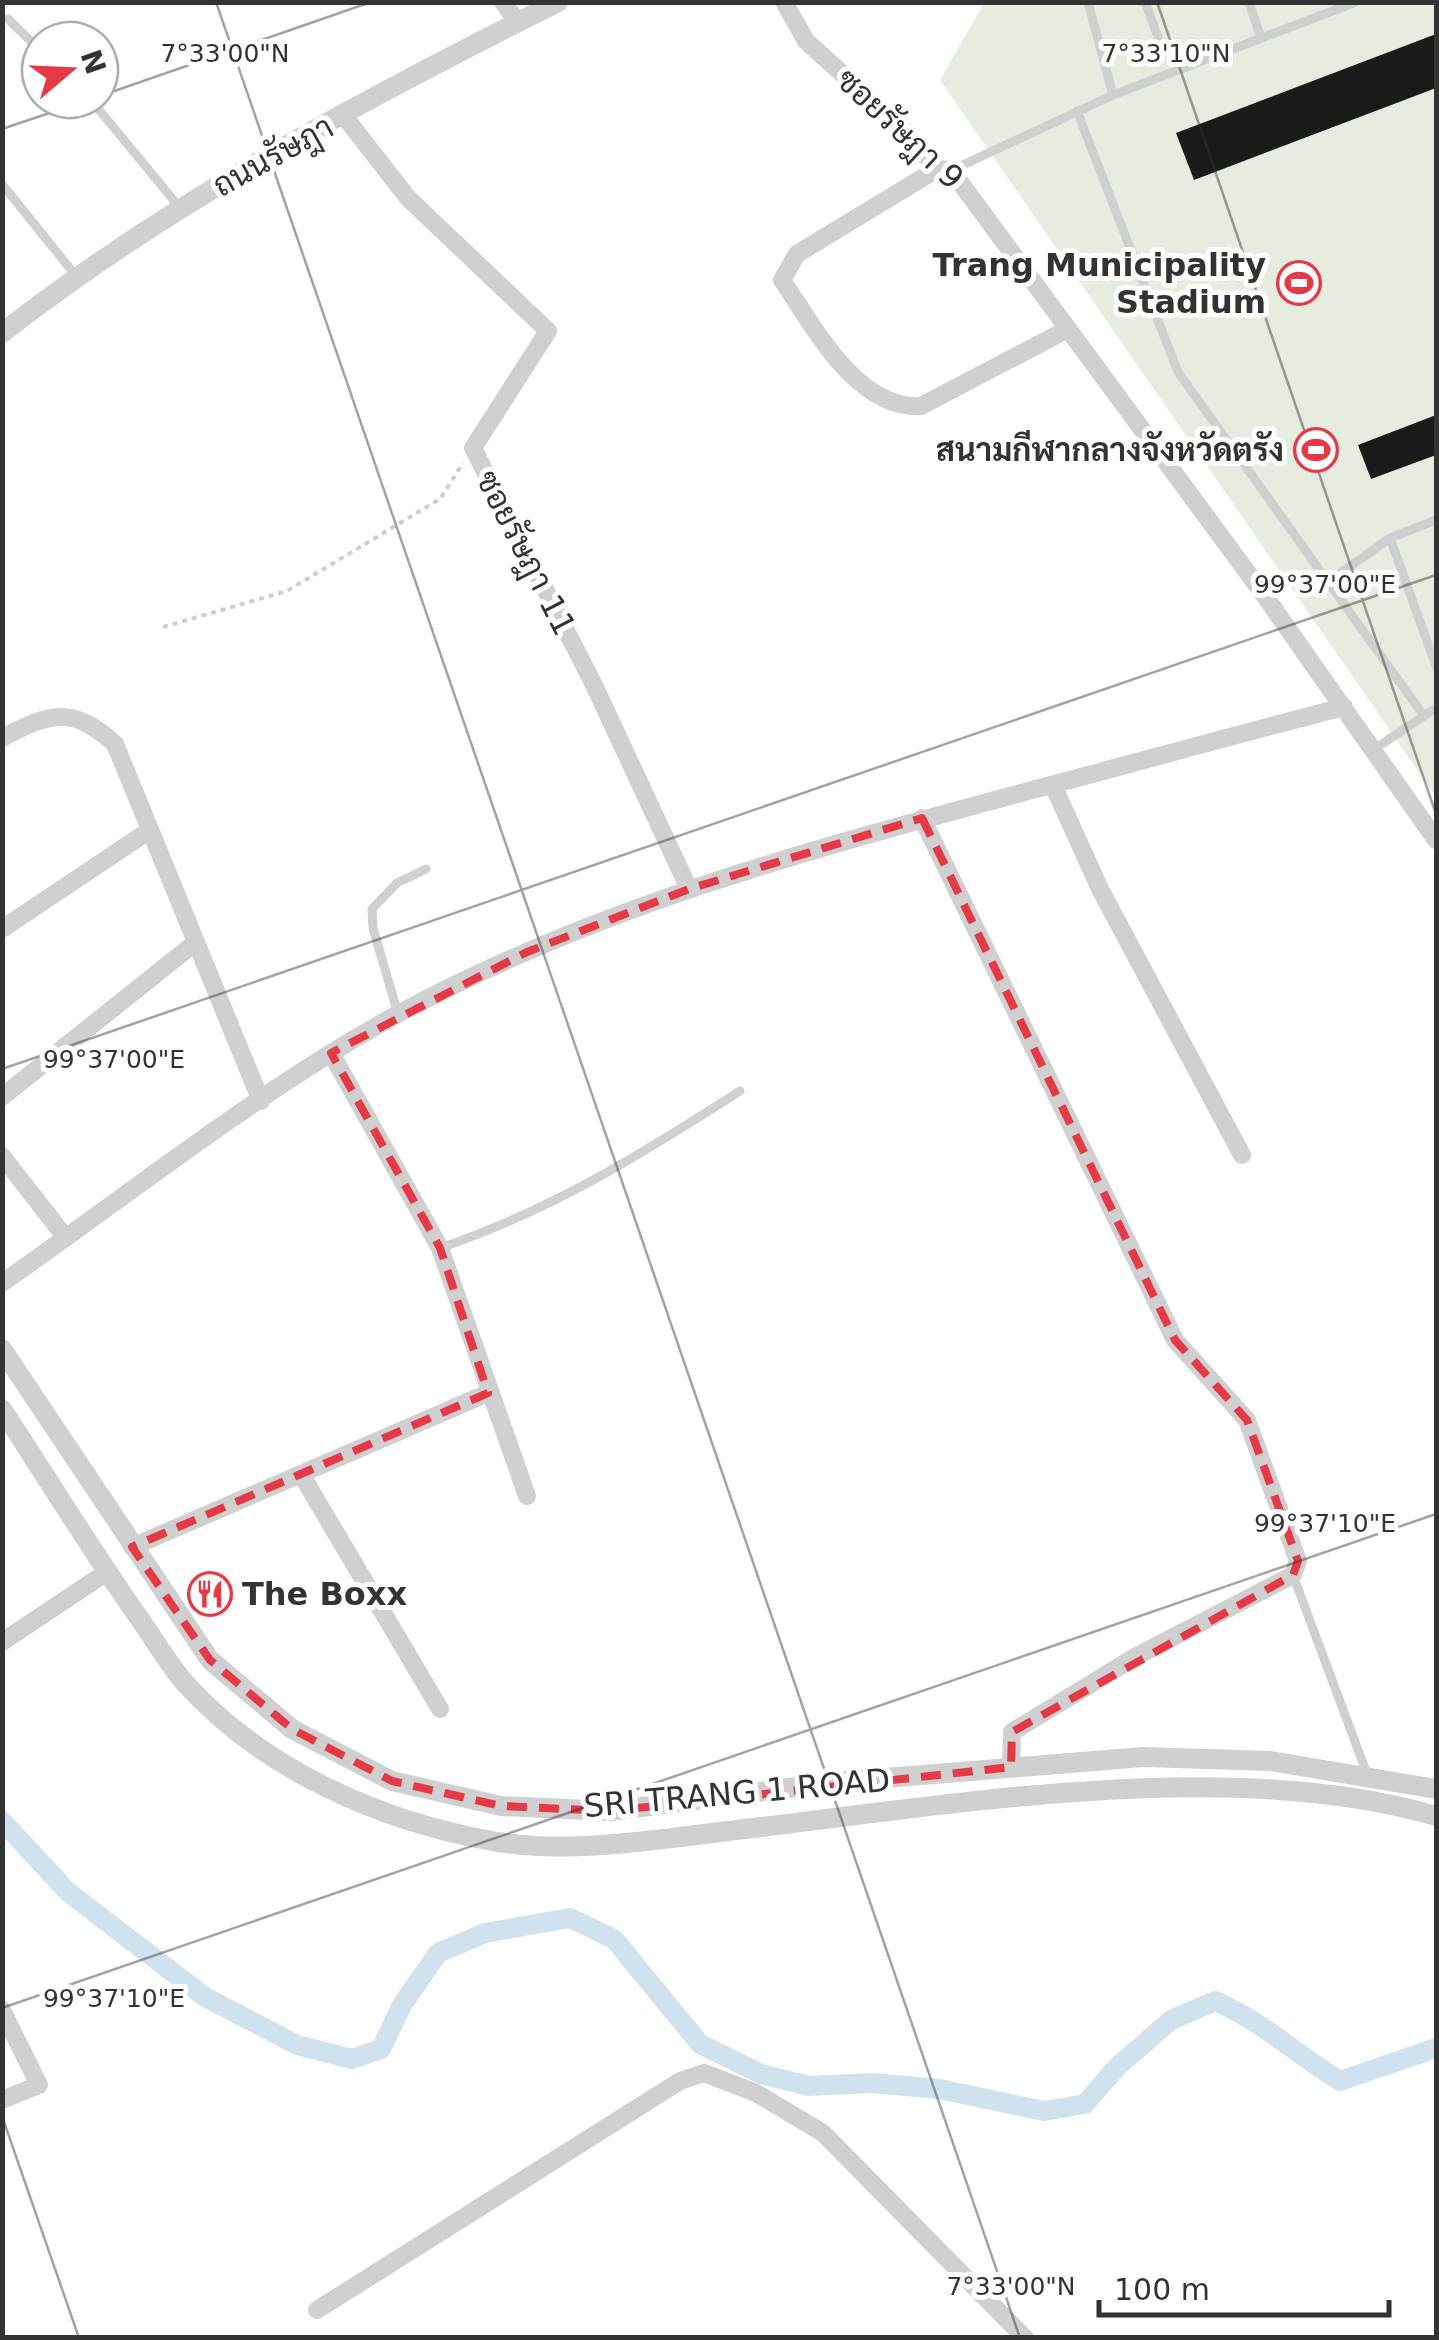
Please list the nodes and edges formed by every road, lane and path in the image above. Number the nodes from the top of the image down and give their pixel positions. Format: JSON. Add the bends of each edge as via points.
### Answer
{"nodes":[{"id":1,"x":503,"y":2,"type":"edge"},
{"id":2,"x":558,"y":2,"type":"edge"},
{"id":3,"x":784,"y":2,"type":"edge"},
{"id":4,"x":1088,"y":2,"type":"edge"},
{"id":5,"x":1145,"y":2,"type":"edge"},
{"id":6,"x":1249,"y":2,"type":"edge"},
{"id":7,"x":1310,"y":2,"type":"edge"},
{"id":8,"x":1356,"y":2,"type":"edge"},
{"id":9,"x":1315,"y":16,"type":"junction"},
{"id":10,"x":8,"y":19,"type":"dead end"},
{"id":11,"x":518,"y":23,"type":"junction"},
{"id":12,"x":20,"y":31,"type":"edge"},
{"id":13,"x":1158,"y":37,"type":"dead end"},
{"id":14,"x":1261,"y":38,"type":"junction"},
{"id":15,"x":1112,"y":96,"type":"junction"},
{"id":16,"x":1077,"y":111,"type":"junction"},
{"id":17,"x":344,"y":116,"type":"junction"},
{"id":18,"x":107,"y":120,"type":"edge"},
{"id":19,"x":944,"y":170,"type":"junction"},
{"id":20,"x":2,"y":184,"type":"edge"},
{"id":21,"x":180,"y":208,"type":"junction"},
{"id":22,"x":76,"y":276,"type":"junction"},
{"id":23,"x":1068,"y":329,"type":"junction"},
{"id":24,"x":2,"y":333,"type":"edge"},
{"id":25,"x":472,"y":448,"type":"junction"},
{"id":26,"x":1436,"y":520,"type":"edge"},
{"id":27,"x":1390,"y":538,"type":"junction"},
{"id":28,"x":1328,"y":582,"type":"junction"},
{"id":29,"x":163,"y":627,"type":"dead end"},
{"id":30,"x":1436,"y":666,"type":"edge"},
{"id":31,"x":1344,"y":706,"type":"junction"},
{"id":32,"x":1436,"y":708,"type":"edge"},
{"id":33,"x":1424,"y":716,"type":"junction"},
{"id":34,"x":2,"y":738,"type":"edge"},
{"id":35,"x":1374,"y":750,"type":"junction"},
{"id":36,"x":1054,"y":785,"type":"junction"},
{"id":37,"x":922,"y":818,"type":"junction"},
{"id":38,"x":150,"y":830,"type":"junction"},
{"id":39,"x":1436,"y":840,"type":"edge"},
{"id":40,"x":426,"y":870,"type":"dead end"},
{"id":41,"x":689,"y":889,"type":"junction"},
{"id":42,"x":2,"y":930,"type":"edge"},
{"id":43,"x":196,"y":942,"type":"junction"},
{"id":44,"x":398,"y":1014,"type":"junction"},
{"id":45,"x":331,"y":1053,"type":"junction"},
{"id":46,"x":740,"y":1092,"type":"dead end"},
{"id":47,"x":2,"y":1097,"type":"edge"},
{"id":48,"x":262,"y":1101,"type":"junction"},
{"id":49,"x":1242,"y":1155,"type":"dead end"},
{"id":50,"x":2,"y":1156,"type":"edge"},
{"id":51,"x":66,"y":1238,"type":"junction"},
{"id":52,"x":440,"y":1248,"type":"junction"},
{"id":53,"x":2,"y":1283,"type":"edge"},
{"id":54,"x":2,"y":1349,"type":"edge"},
{"id":55,"x":488,"y":1393,"type":"junction"},
{"id":56,"x":4,"y":1415,"type":"edge"},
{"id":57,"x":301,"y":1474,"type":"junction"},
{"id":58,"x":527,"y":1496,"type":"dead end"},
{"id":59,"x":132,"y":1547,"type":"junction"},
{"id":60,"x":107,"y":1572,"type":"junction"},
{"id":61,"x":1293,"y":1575,"type":"junction"},
{"id":62,"x":2,"y":1642,"type":"edge"},
{"id":63,"x":440,"y":1709,"type":"dead end"},
{"id":64,"x":1010,"y":1767,"type":"junction"},
{"id":65,"x":1367,"y":1774,"type":"junction"},
{"id":66,"x":1436,"y":1789,"type":"edge"},
{"id":67,"x":1436,"y":1816,"type":"edge"},
{"id":68,"x":2,"y":2010,"type":"edge"},
{"id":69,"x":2,"y":2100,"type":"edge"},
{"id":70,"x":317,"y":2310,"type":"dead end"},
{"id":71,"x":1025,"y":2338,"type":"edge"}],
"edges":[{"from":1,"to":11,"type":"street"},
{"from":2,"to":11,"type":"street","name":"ถนนรัษฎา"},
{"from":3,"to":19,"type":"street","name":"ซอยรัษฎา 9","via":[[806,42]]},
{"from":4,"to":15,"type":"lane"},
{"from":5,"to":13,"type":"lane"},
{"from":6,"to":14,"type":"lane"},
{"from":7,"to":9,"type":"lane"},
{"from":8,"to":9,"type":"lane"},
{"from":9,"to":14,"type":"lane"},
{"from":10,"to":12,"type":"lane"},
{"from":11,"to":17,"type":"street","name":"ถนนรัษฎา"},
{"from":14,"to":15,"type":"lane"},
{"from":15,"to":16,"type":"lane"},
{"from":16,"to":19,"type":"lane"},
{"from":16,"to":28,"type":"lane","via":[[1178,372]]},
{"from":17,"to":21,"type":"street","name":"ถนนรัษฎา"},
{"from":17,"to":25,"type":"street","name":"ซอยรัษฎา 11","via":[[408,198],[548,332]]},
{"from":18,"to":21,"type":"lane"},
{"from":19,"to":23,"type":"street","name":"ซอยรัษฎา 9"},
{"from":19,"to":23,"type":"street","via":[[796,254],[782,280],[833,354],[900,408],[922,406]]},
{"from":20,"to":22,"type":"lane"},
{"from":21,"to":22,"type":"street","name":"ถนนรัษฎา"},
{"from":22,"to":24,"type":"street","name":"ถนนรัษฎา"},
{"from":23,"to":31,"type":"street","name":"ซอยรัษฎา 9"},
{"from":25,"to":29,"type":"path","via":[[440,499],[288,592]]},
{"from":25,"to":41,"type":"street","name":"ซอยรัษฎา 11"},
{"from":26,"to":27,"type":"lane"},
{"from":27,"to":28,"type":"lane"},
{"from":27,"to":30,"type":"lane"},
{"from":28,"to":33,"type":"lane"},
{"from":31,"to":35,"type":"street","name":"ซอยรัษฎา 9"},
{"from":31,"to":36,"type":"street"},
{"from":32,"to":33,"type":"lane"},
{"from":33,"to":35,"type":"lane"},
{"from":34,"to":38,"type":"street","via":[[58,716],[88,720],[115,744]]},
{"from":35,"to":39,"type":"street","name":"ซอยรัษฎา 9"},
{"from":36,"to":37,"type":"street"},
{"from":36,"to":49,"type":"street","via":[[1100,888]]},
{"from":37,"to":41,"type":"street"},
{"from":37,"to":61,"type":"street","via":[[1175,1340],[1247,1420],[1296,1546]]},
{"from":38,"to":42,"type":"street"},
{"from":38,"to":43,"type":"street"},
{"from":40,"to":44,"type":"lane","via":[[397,883],[372,910]]},
{"from":41,"to":44,"type":"street","via":[[527,952]]},
{"from":43,"to":47,"type":"street"},
{"from":43,"to":48,"type":"street"},
{"from":44,"to":45,"type":"street"},
{"from":45,"to":48,"type":"street"},
{"from":45,"to":52,"type":"street"},
{"from":46,"to":52,"type":"lane","via":[[517,1222]]},
{"from":48,"to":51,"type":"street"},
{"from":50,"to":51,"type":"street"},
{"from":51,"to":53,"type":"street"},
{"from":52,"to":55,"type":"street"},
{"from":54,"to":59,"type":"street","name":"SRI TRANG 1 ROAD"},
{"from":55,"to":57,"type":"street"},
{"from":55,"to":58,"type":"street"},
{"from":56,"to":60,"type":"street","name":"SRI TRANG 1 ROAD"},
{"from":57,"to":59,"type":"street"},
{"from":57,"to":63,"type":"street"},
{"from":59,"to":64,"type":"street","name":"SRI TRANG 1 ROAD","via":[[210,1660],[292,1729],[392,1781],[501,1806],[610,1811]]},
{"from":60,"to":62,"type":"street"},
{"from":60,"to":67,"type":"street","name":"SRI TRANG 1 ROAD","via":[[184,1682],[272,1758],[381,1812],[494,1842],[611,1845],[1144,1789],[1272,1789]]},
{"from":61,"to":64,"type":"street","via":[[1012,1732]]},
{"from":61,"to":65,"type":"lane"},
{"from":64,"to":65,"type":"street","name":"SRI TRANG 1 ROAD","via":[[1143,1757],[1271,1761]]},
{"from":65,"to":66,"type":"street","name":"SRI TRANG 1 ROAD"},
{"from":68,"to":69,"type":"street","via":[[39,2085]]},
{"from":70,"to":71,"type":"street","via":[[680,2081],[704,2073],[756,2092],[823,2133]]}]}
